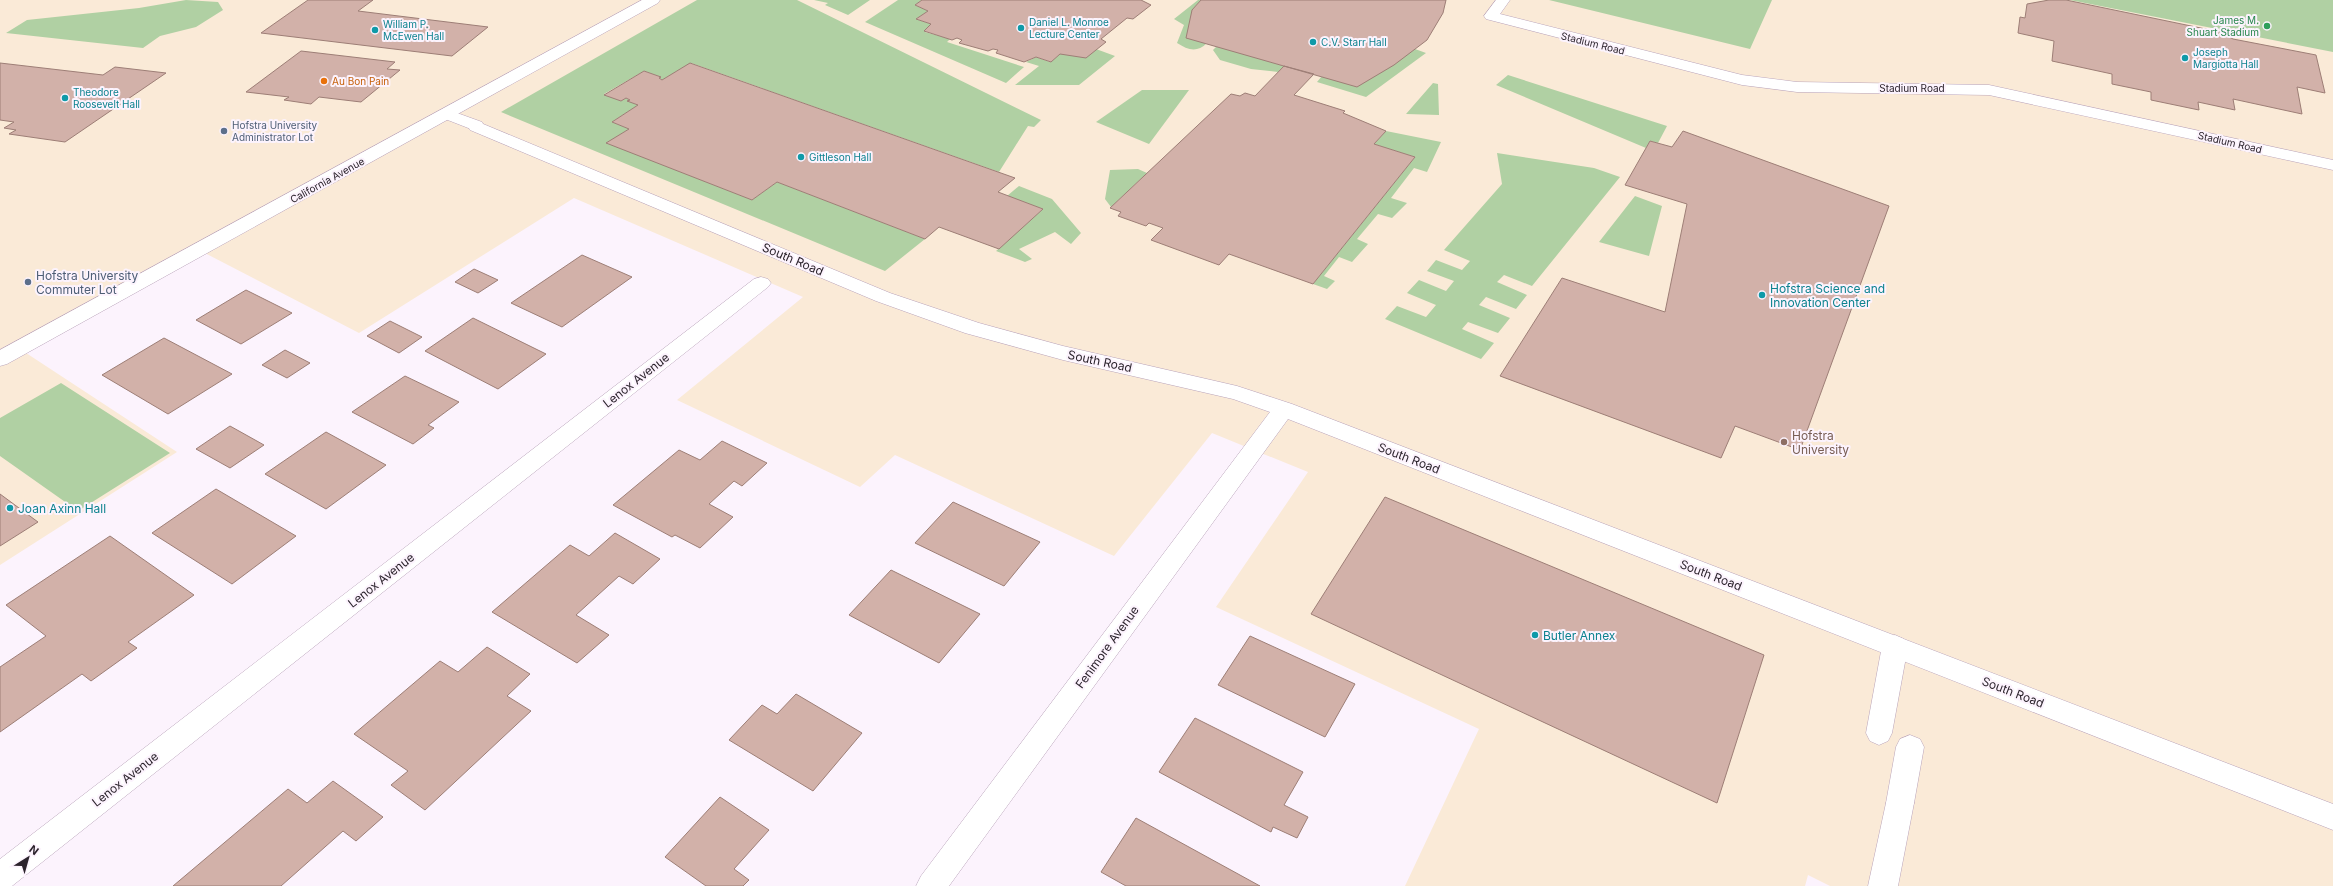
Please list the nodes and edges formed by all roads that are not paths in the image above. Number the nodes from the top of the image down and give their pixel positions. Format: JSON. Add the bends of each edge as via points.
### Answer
{"nodes":[{"id":1,"x":653,"y":0,"type":"edge"},
{"id":2,"x":1503,"y":0,"type":"edge"},
{"id":3,"x":446,"y":114,"type":"junction"},
{"id":4,"x":2333,"y":165,"type":"edge"},
{"id":5,"x":761,"y":283,"type":"dead end"},
{"id":6,"x":0,"y":359,"type":"edge"},
{"id":7,"x":1284,"y":409,"type":"junction"},
{"id":8,"x":1895,"y":646,"type":"junction"},
{"id":9,"x":1879,"y":733,"type":"dead end"},
{"id":10,"x":1910,"y":747,"type":"dead end"},
{"id":11,"x":2333,"y":817,"type":"edge"},
{"id":12,"x":0,"y":877,"type":"edge"},
{"id":13,"x":931,"y":886,"type":"edge"},
{"id":14,"x":1883,"y":886,"type":"edge"}],
"edges":[{"from":1,"to":3,"type":"street","name":"California Avenue"},
{"from":2,"to":4,"type":"street","name":"Stadium Road","via":[[1491,16],[1742,80],[1797,88],[1989,90]]},
{"from":3,"to":6,"type":"street","name":"California Avenue"},
{"from":3,"to":7,"type":"street","name":"South Road","via":[[883,296],[964,326],[1063,353],[1237,393]]},
{"from":5,"to":12,"type":"street","name":"Lenox Avenue"},
{"from":7,"to":8,"type":"street","name":"South Road"},
{"from":7,"to":13,"type":"street","name":"Fenimore Avenue"},
{"from":8,"to":9,"type":"street"},
{"from":8,"to":11,"type":"street","name":"South Road"},
{"from":10,"to":14,"type":"street"}]}
